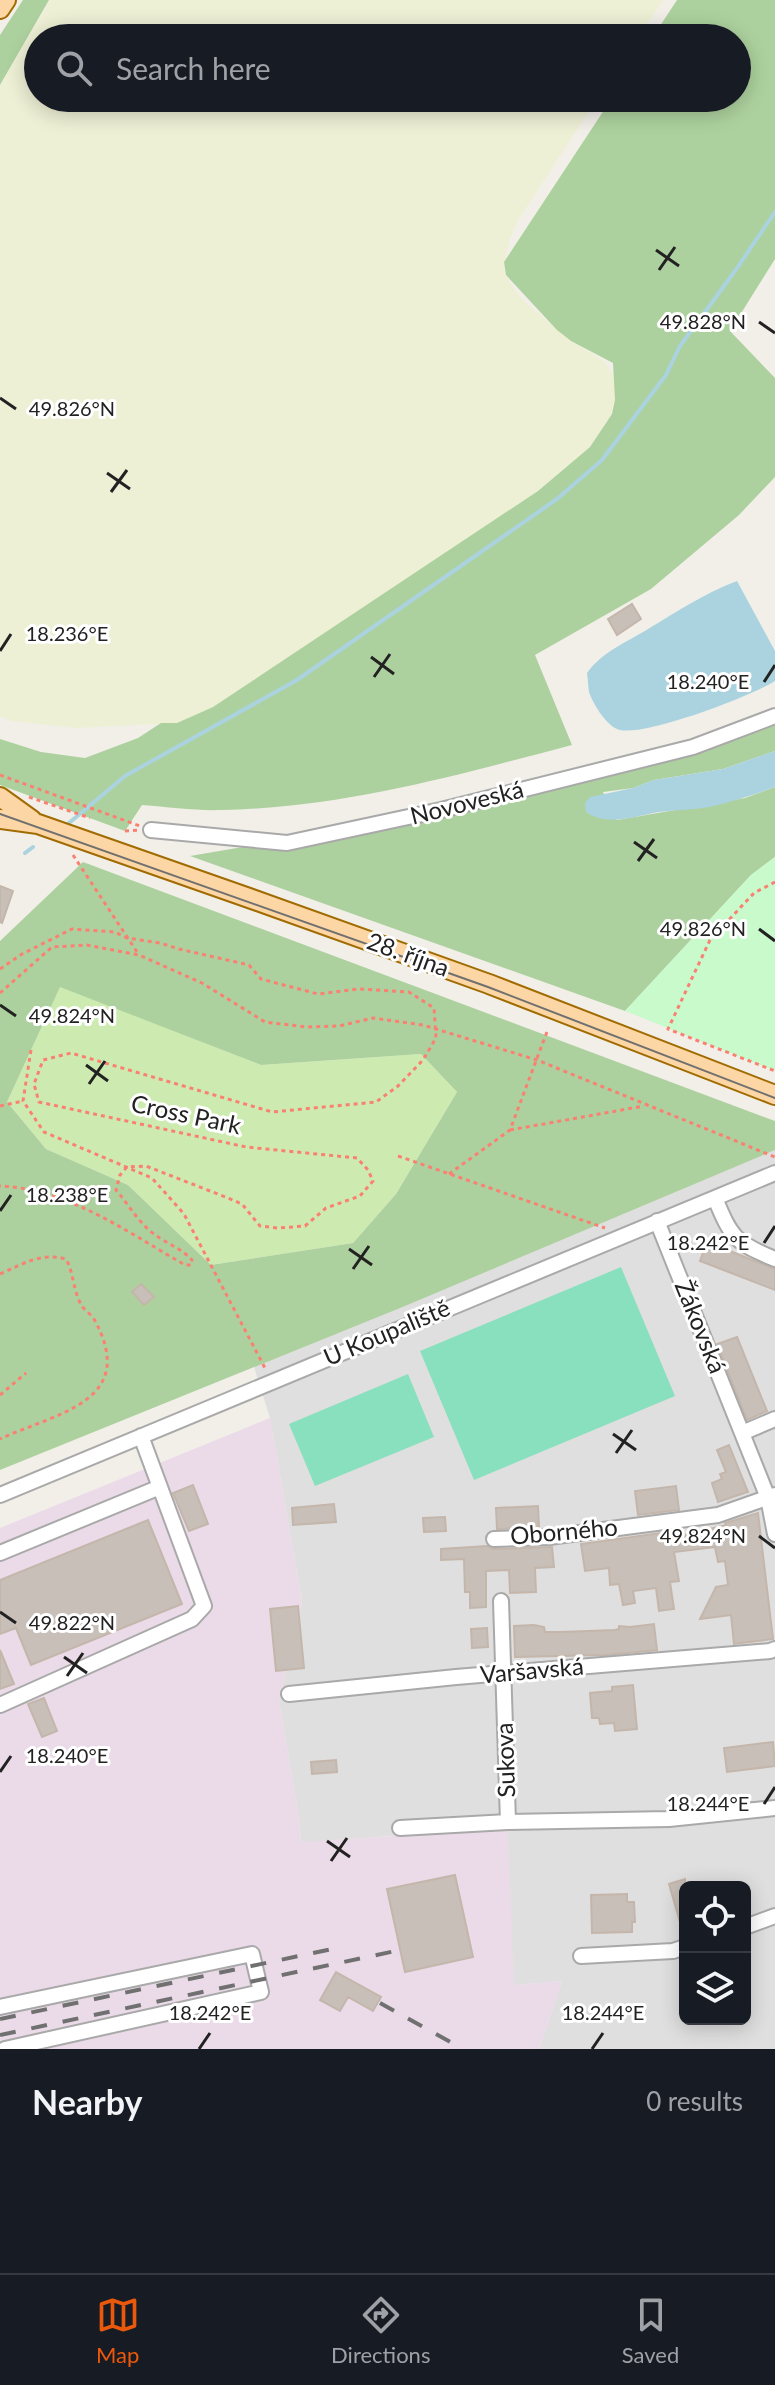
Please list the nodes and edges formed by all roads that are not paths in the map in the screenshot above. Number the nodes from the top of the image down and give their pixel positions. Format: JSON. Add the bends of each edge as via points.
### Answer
{"nodes":[{"id":1,"x":6,"y":0,"type":"edge"},
{"id":2,"x":0,"y":9,"type":"edge"},
{"id":3,"x":775,"y":716,"type":"edge"},
{"id":4,"x":0,"y":797,"type":"edge"},
{"id":5,"x":0,"y":819,"type":"edge"},
{"id":6,"x":38,"y":824,"type":"junction"},
{"id":7,"x":151,"y":830,"type":"road end"},
{"id":8,"x":775,"y":1095,"type":"edge"},
{"id":9,"x":775,"y":1173,"type":"edge"},
{"id":10,"x":715,"y":1198,"type":"junction"},
{"id":11,"x":657,"y":1221,"type":"junction"},
{"id":12,"x":775,"y":1259,"type":"edge"},
{"id":13,"x":775,"y":1419,"type":"edge"},
{"id":14,"x":742,"y":1433,"type":"junction"},
{"id":15,"x":141,"y":1436,"type":"junction"},
{"id":16,"x":160,"y":1487,"type":"junction"},
{"id":17,"x":0,"y":1495,"type":"edge"},
{"id":18,"x":772,"y":1496,"type":"edge"},
{"id":19,"x":775,"y":1534,"type":"edge"},
{"id":20,"x":494,"y":1539,"type":"dead end"},
{"id":21,"x":0,"y":1553,"type":"edge"},
{"id":22,"x":501,"y":1601,"type":"dead end"},
{"id":23,"x":775,"y":1649,"type":"edge"},
{"id":24,"x":504,"y":1673,"type":"junction"},
{"id":25,"x":289,"y":1694,"type":"dead end"},
{"id":26,"x":0,"y":1705,"type":"edge"},
{"id":27,"x":775,"y":1808,"type":"edge"},
{"id":28,"x":508,"y":1822,"type":"junction"},
{"id":29,"x":400,"y":1828,"type":"dead end"},
{"id":30,"x":775,"y":1916,"type":"edge"},
{"id":31,"x":751,"y":1925,"type":"edge"},
{"id":32,"x":679,"y":1949,"type":"edge"},
{"id":33,"x":581,"y":1956,"type":"dead end"},
{"id":34,"x":0,"y":2007,"type":"edge"},
{"id":35,"x":5,"y":2049,"type":"edge"}],
"edges":[{"from":1,"to":2,"type":"main road"},
{"from":3,"to":7,"type":"street","name":"Novoveská","via":[[693,747],[287,843]]},
{"from":4,"to":6,"type":"main road","name":"28. října"},
{"from":5,"to":6,"type":"main road","name":"28. října"},
{"from":6,"to":8,"type":"main road","name":"28. října","via":[[72,844],[451,970]]},
{"from":9,"to":10,"type":"street","name":"U Koupaliště"},
{"from":10,"to":11,"type":"street","name":"U Koupaliště"},
{"from":10,"to":12,"type":"street","via":[[733,1237]]},
{"from":11,"to":14,"type":"street","name":"Žákovská"},
{"from":11,"to":15,"type":"street","name":"U Koupaliště"},
{"from":13,"to":14,"type":"street"},
{"from":14,"to":18,"type":"street","name":"Žákovská"},
{"from":15,"to":16,"type":"street"},
{"from":15,"to":17,"type":"street","name":"U Koupaliště"},
{"from":16,"to":21,"type":"street"},
{"from":16,"to":26,"type":"street","via":[[204,1606],[192,1619]]},
{"from":18,"to":19,"type":"street","name":"Žákovská"},
{"from":18,"to":20,"type":"street","name":"Oborného","via":[[718,1515]]},
{"from":22,"to":24,"type":"street","name":"Sukova"},
{"from":23,"to":24,"type":"street","name":"Varšavská"},
{"from":24,"to":25,"type":"street","name":"Varšavská"},
{"from":24,"to":28,"type":"street","name":"Sukova"},
{"from":27,"to":28,"type":"street","via":[[669,1819]]},
{"from":28,"to":29,"type":"street"},
{"from":30,"to":31,"type":"street"},
{"from":32,"to":33,"type":"street"},
{"from":34,"to":35,"type":"street","via":[[252,1954],[261,1992]]}]}
